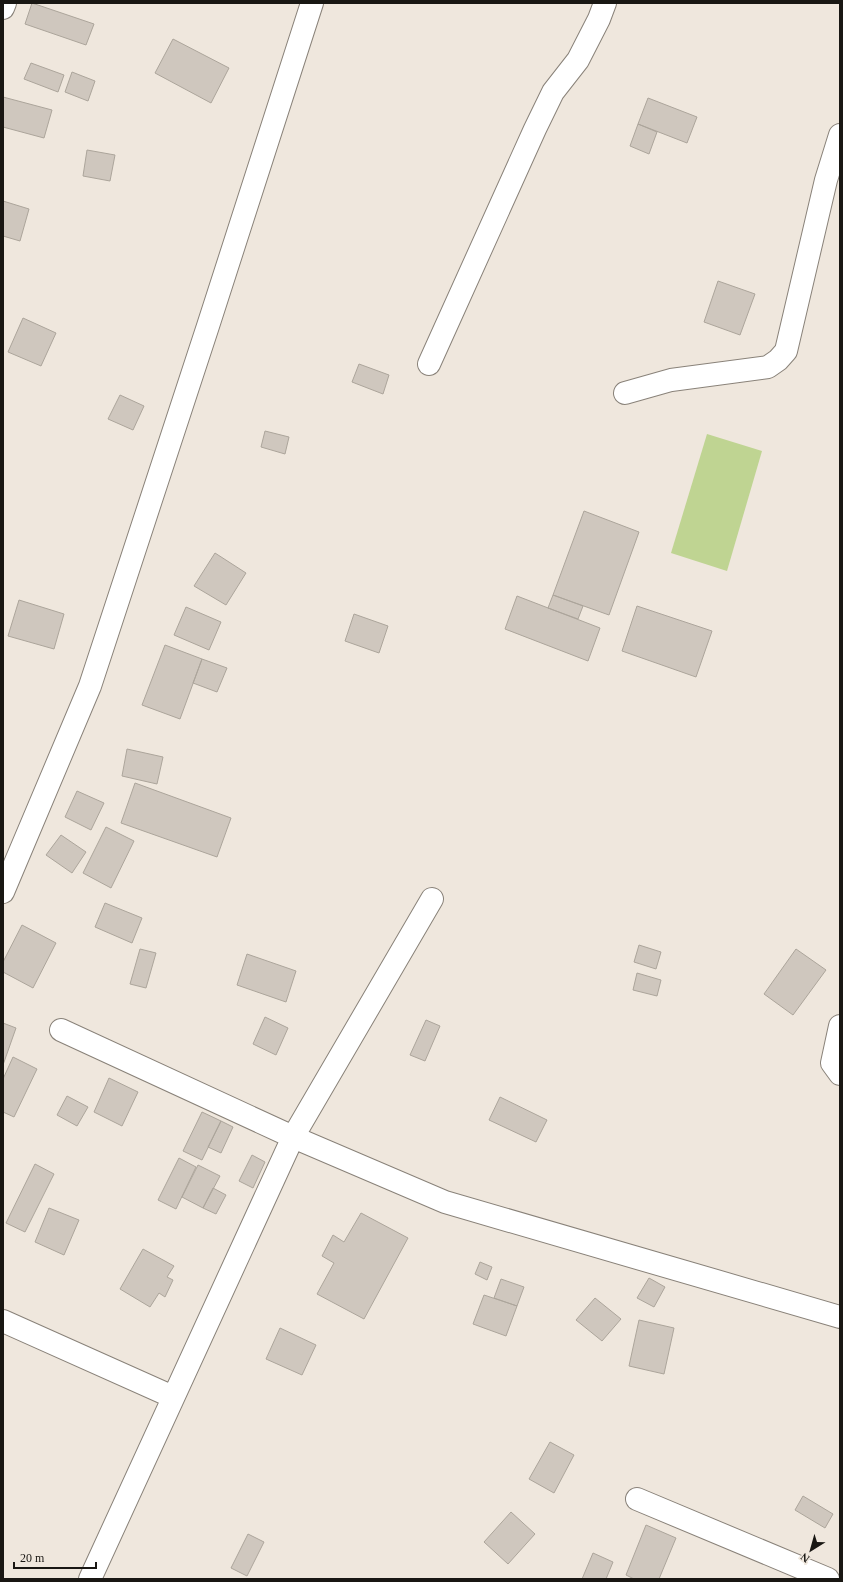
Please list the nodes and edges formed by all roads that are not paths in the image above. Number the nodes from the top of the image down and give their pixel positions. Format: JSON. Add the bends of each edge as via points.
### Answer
{"nodes":[{"id":1,"x":5,"y":3,"type":"edge"},
{"id":2,"x":312,"y":3,"type":"edge"},
{"id":3,"x":605,"y":3,"type":"edge"},
{"id":4,"x":3,"y":8,"type":"edge"},
{"id":5,"x":840,"y":135,"type":"edge"},
{"id":6,"x":429,"y":364,"type":"dead end"},
{"id":7,"x":625,"y":393,"type":"dead end"},
{"id":8,"x":3,"y":892,"type":"edge"},
{"id":9,"x":432,"y":899,"type":"dead end"},
{"id":10,"x":840,"y":1026,"type":"edge"},
{"id":11,"x":61,"y":1030,"type":"dead end"},
{"id":12,"x":840,"y":1074,"type":"edge"},
{"id":13,"x":293,"y":1137,"type":"junction"},
{"id":14,"x":840,"y":1317,"type":"edge"},
{"id":15,"x":3,"y":1321,"type":"edge"},
{"id":16,"x":173,"y":1397,"type":"junction"},
{"id":17,"x":637,"y":1499,"type":"dead end"},
{"id":18,"x":90,"y":1579,"type":"edge"},
{"id":19,"x":828,"y":1579,"type":"edge"}],
"edges":[{"from":1,"to":4,"type":"street"},
{"from":2,"to":8,"type":"street","via":[[90,686]]},
{"from":3,"to":6,"type":"street","via":[[578,60],[553,92]]},
{"from":5,"to":7,"type":"street","via":[[826,180],[786,351],[768,367],[671,380]]},
{"from":9,"to":13,"type":"street"},
{"from":10,"to":12,"type":"street","via":[[832,1063]]},
{"from":11,"to":13,"type":"street"},
{"from":13,"to":14,"type":"street","via":[[445,1202]]},
{"from":13,"to":16,"type":"street"},
{"from":15,"to":16,"type":"street"},
{"from":16,"to":18,"type":"street"},
{"from":17,"to":19,"type":"street"}]}
